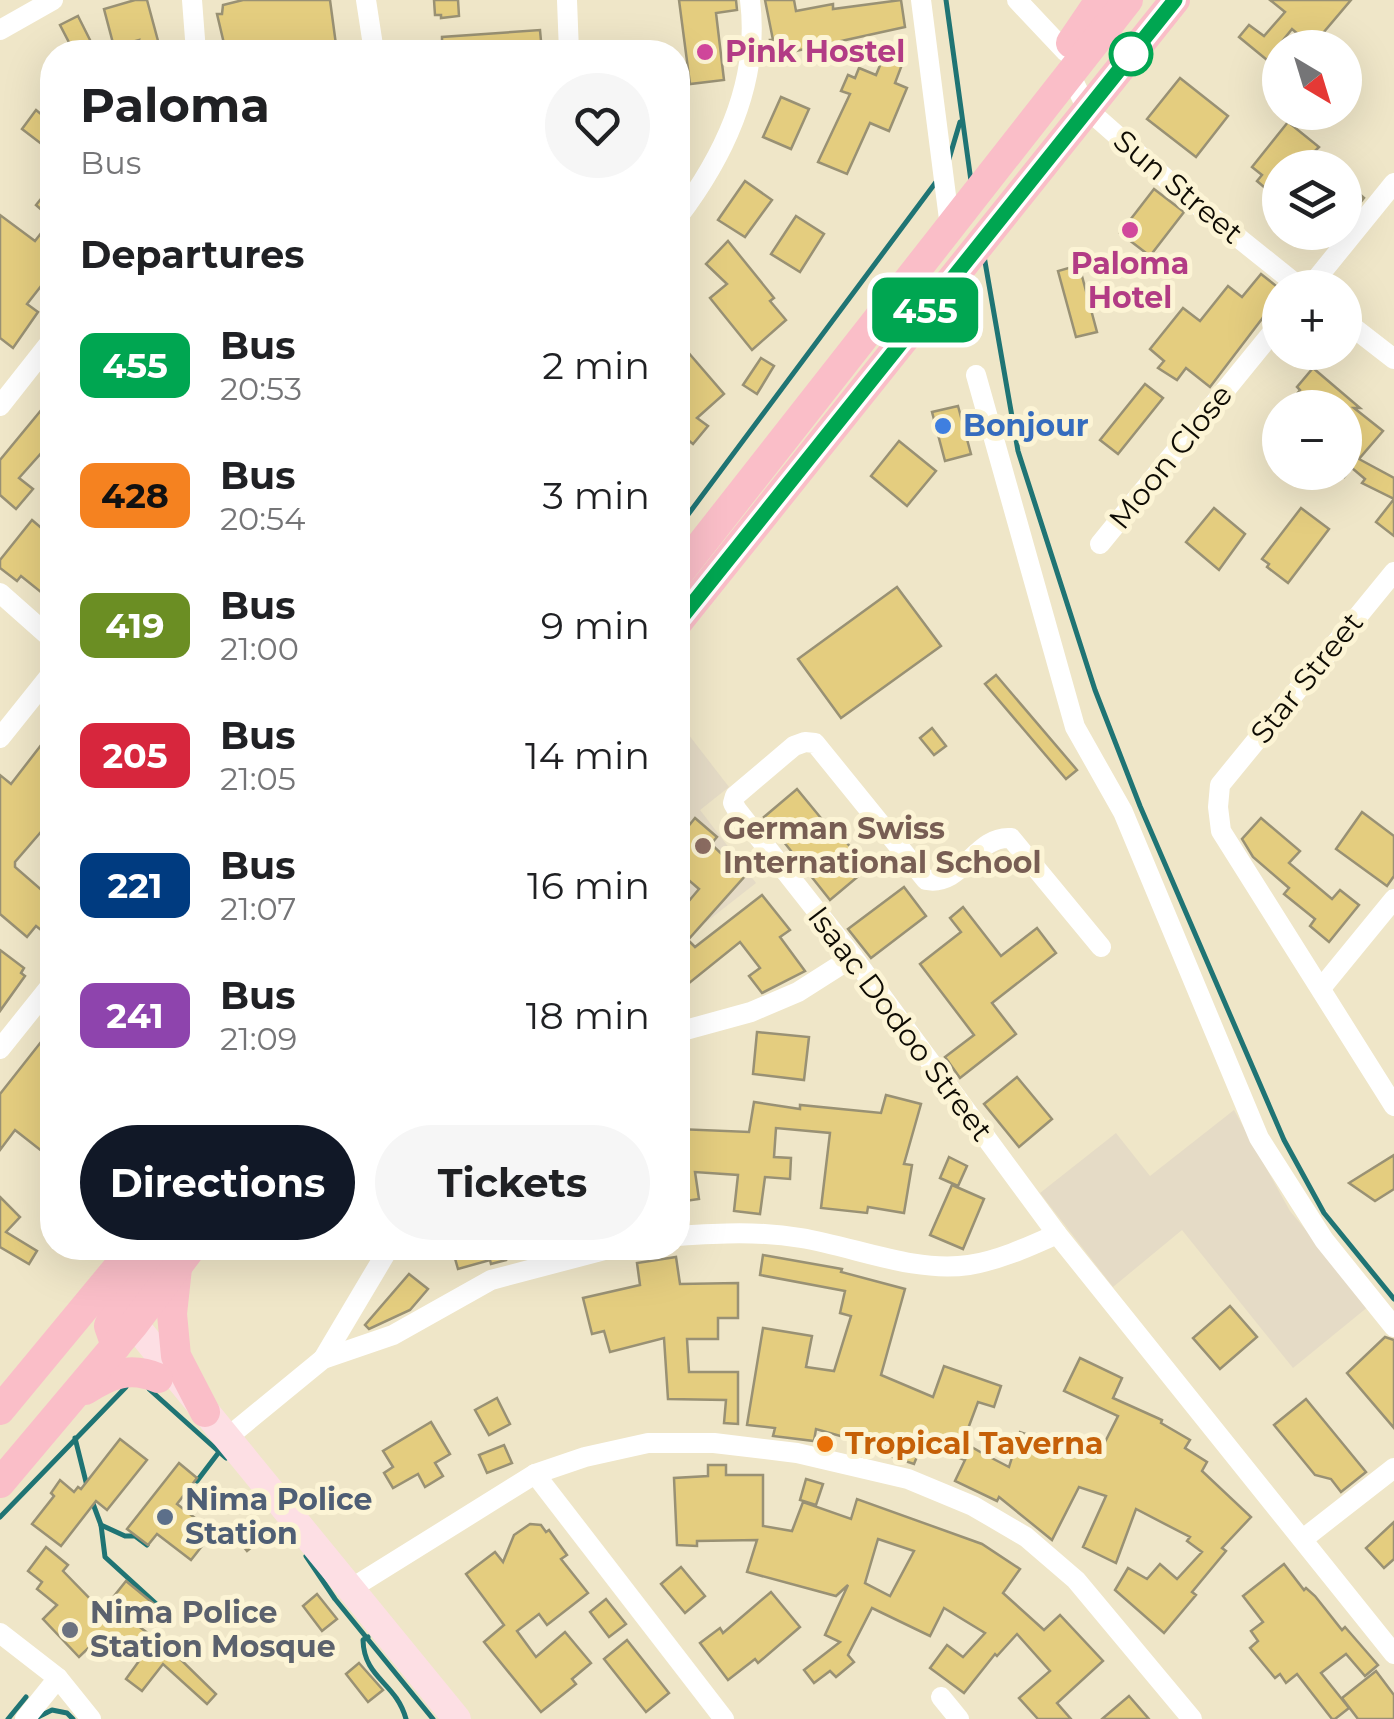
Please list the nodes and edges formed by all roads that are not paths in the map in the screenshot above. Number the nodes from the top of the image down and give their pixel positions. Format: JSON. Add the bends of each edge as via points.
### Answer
{"nodes":[{"id":1,"x":53,"y":0,"type":"edge"},
{"id":2,"x":192,"y":0,"type":"edge"},
{"id":3,"x":366,"y":0,"type":"edge"},
{"id":4,"x":567,"y":0,"type":"edge"},
{"id":5,"x":750,"y":0,"type":"edge"},
{"id":6,"x":921,"y":0,"type":"edge"},
{"id":7,"x":1016,"y":0,"type":"edge"},
{"id":8,"x":1100,"y":0,"type":"edge"},
{"id":9,"x":1128,"y":0,"type":"edge"},
{"id":10,"x":1175,"y":0,"type":"edge"},
{"id":11,"x":0,"y":31,"type":"edge"},
{"id":12,"x":195,"y":40,"type":"edge"},
{"id":13,"x":372,"y":40,"type":"edge"},
{"id":14,"x":569,"y":40,"type":"edge"},
{"id":15,"x":1068,"y":63,"type":"junction"},
{"id":16,"x":1087,"y":109,"type":"junction"},
{"id":17,"x":1394,"y":183,"type":"edge"},
{"id":18,"x":690,"y":200,"type":"edge"},
{"id":19,"x":952,"y":211,"type":"junction"},
{"id":20,"x":1278,"y":270,"type":"edge"},
{"id":21,"x":1324,"y":270,"type":"edge"},
{"id":22,"x":1362,"y":335,"type":"edge"},
{"id":23,"x":1262,"y":345,"type":"edge"},
{"id":24,"x":40,"y":355,"type":"edge"},
{"id":25,"x":1394,"y":359,"type":"edge"},
{"id":26,"x":976,"y":375,"type":"dead end"},
{"id":27,"x":0,"y":406,"type":"edge"},
{"id":28,"x":1100,"y":544,"type":"dead end"},
{"id":29,"x":690,"y":555,"type":"edge"},
{"id":30,"x":1394,"y":572,"type":"edge"},
{"id":31,"x":0,"y":593,"type":"edge"},
{"id":32,"x":690,"y":607,"type":"edge"},
{"id":33,"x":40,"y":628,"type":"edge"},
{"id":34,"x":40,"y":688,"type":"edge"},
{"id":35,"x":0,"y":738,"type":"edge"},
{"id":36,"x":1394,"y":900,"type":"edge"},
{"id":37,"x":1101,"y":948,"type":"dead end"},
{"id":38,"x":852,"y":958,"type":"junction"},
{"id":39,"x":1322,"y":988,"type":"junction"},
{"id":40,"x":40,"y":999,"type":"edge"},
{"id":41,"x":690,"y":1029,"type":"edge"},
{"id":42,"x":0,"y":1048,"type":"edge"},
{"id":43,"x":1394,"y":1106,"type":"edge"},
{"id":44,"x":1057,"y":1234,"type":"junction"},
{"id":45,"x":690,"y":1235,"type":"edge"},
{"id":46,"x":124,"y":1260,"type":"edge"},
{"id":47,"x":170,"y":1260,"type":"edge"},
{"id":48,"x":175,"y":1260,"type":"edge"},
{"id":49,"x":381,"y":1260,"type":"edge"},
{"id":50,"x":567,"y":1260,"type":"edge"},
{"id":51,"x":1394,"y":1328,"type":"edge"},
{"id":52,"x":119,"y":1332,"type":"junction"},
{"id":53,"x":60,"y":1339,"type":"junction"},
{"id":54,"x":323,"y":1360,"type":"junction"},
{"id":55,"x":158,"y":1378,"type":"junction"},
{"id":56,"x":12,"y":1385,"type":"edge"},
{"id":57,"x":66,"y":1403,"type":"junction"},
{"id":58,"x":0,"y":1410,"type":"edge"},
{"id":59,"x":205,"y":1412,"type":"junction"},
{"id":60,"x":228,"y":1437,"type":"junction"},
{"id":61,"x":1394,"y":1468,"type":"edge"},
{"id":62,"x":535,"y":1474,"type":"junction"},
{"id":63,"x":0,"y":1483,"type":"edge"},
{"id":64,"x":1304,"y":1539,"type":"junction"},
{"id":65,"x":352,"y":1588,"type":"junction"},
{"id":66,"x":0,"y":1633,"type":"edge"},
{"id":67,"x":1394,"y":1654,"type":"edge"},
{"id":68,"x":58,"y":1678,"type":"junction"},
{"id":69,"x":941,"y":1697,"type":"dead end"},
{"id":70,"x":25,"y":1719,"type":"edge"},
{"id":71,"x":90,"y":1719,"type":"edge"},
{"id":72,"x":457,"y":1719,"type":"edge"},
{"id":73,"x":724,"y":1719,"type":"edge"},
{"id":74,"x":959,"y":1719,"type":"edge"},
{"id":75,"x":1192,"y":1719,"type":"edge"}],
"edges":[{"from":1,"to":11,"type":"street"},
{"from":2,"to":12,"type":"street"},
{"from":3,"to":13,"type":"street"},
{"from":4,"to":14,"type":"street"},
{"from":5,"to":18,"type":"street","via":[[748,70],[736,120]]},
{"from":6,"to":19,"type":"street"},
{"from":7,"to":15,"type":"street","name":"Sun Street"},
{"from":8,"to":15,"type":"main road"},
{"from":9,"to":15,"type":"main road"},
{"from":10,"to":16,"type":"main road"},
{"from":15,"to":16,"type":"street","name":"Sun Street"},
{"from":15,"to":19,"type":"main road","via":[[986,182]]},
{"from":16,"to":20,"type":"street","name":"Sun Street"},
{"from":16,"to":32,"type":"main road"},
{"from":17,"to":21,"type":"street"},
{"from":19,"to":29,"type":"main road"},
{"from":22,"to":25,"type":"street"},
{"from":23,"to":28,"type":"street","name":"Moon Close"},
{"from":24,"to":27,"type":"street"},
{"from":26,"to":51,"type":"street","via":[[1076,727],[1123,812],[1260,1138],[1324,1240]]},
{"from":30,"to":39,"type":"street","name":"Star Street","via":[[1220,785],[1220,831]]},
{"from":31,"to":33,"type":"street"},
{"from":34,"to":35,"type":"street"},
{"from":36,"to":39,"type":"street"},
{"from":37,"to":38,"type":"street","name":"Isaac Dodoo Street","via":[[1011,838],[992,841],[952,876],[926,880],[816,743],[805,742],[733,803]]},
{"from":38,"to":41,"type":"street","via":[[798,992]]},
{"from":38,"to":44,"type":"street","name":"Isaac Dodoo Street"},
{"from":39,"to":43,"type":"street"},
{"from":40,"to":42,"type":"street"},
{"from":44,"to":45,"type":"street","via":[[1006,1256],[936,1266],[802,1238],[742,1231]]},
{"from":44,"to":64,"type":"street","name":"Isaac Dodoo Street"},
{"from":46,"to":53,"type":"main road"},
{"from":47,"to":52,"type":"main road"},
{"from":48,"to":59,"type":"main road","via":[[176,1356]]},
{"from":49,"to":54,"type":"street"},
{"from":50,"to":54,"type":"street","via":[[491,1280],[393,1336]]},
{"from":52,"to":53,"type":"main road"},
{"from":52,"to":55,"type":"street"},
{"from":52,"to":57,"type":"main road"},
{"from":52,"to":59,"type":"street"},
{"from":53,"to":56,"type":"main road"},
{"from":54,"to":60,"type":"street"},
{"from":55,"to":57,"type":"main road","via":[[125,1371]]},
{"from":55,"to":59,"type":"street"},
{"from":56,"to":58,"type":"main road"},
{"from":57,"to":63,"type":"main road"},
{"from":59,"to":60,"type":"street"},
{"from":60,"to":65,"type":"street"},
{"from":61,"to":64,"type":"street"},
{"from":62,"to":65,"type":"street"},
{"from":62,"to":73,"type":"street"},
{"from":62,"to":75,"type":"street","via":[[648,1443],[714,1443],[798,1453],[908,1479],[1026,1537],[1076,1580]]},
{"from":64,"to":67,"type":"street","name":"Isaac Dodoo Street"},
{"from":65,"to":72,"type":"street"},
{"from":66,"to":68,"type":"street"},
{"from":68,"to":70,"type":"street"},
{"from":68,"to":71,"type":"street"},
{"from":69,"to":74,"type":"street"}]}
